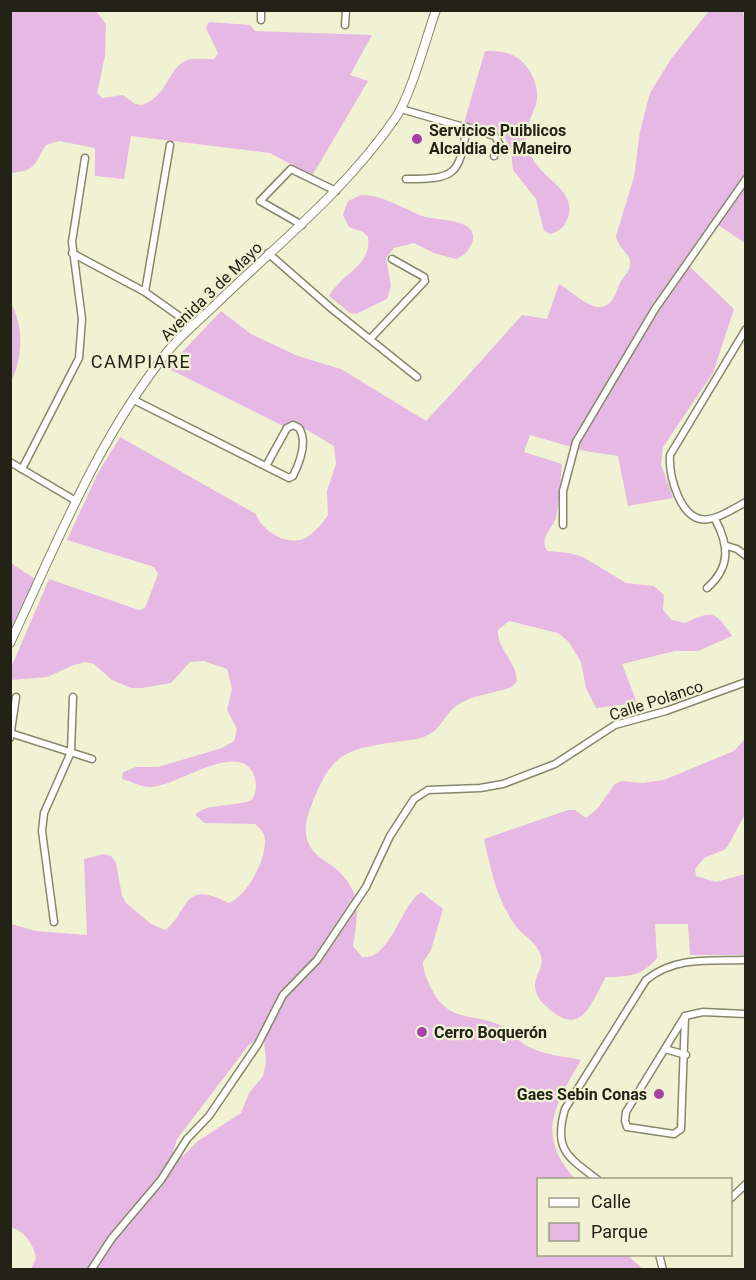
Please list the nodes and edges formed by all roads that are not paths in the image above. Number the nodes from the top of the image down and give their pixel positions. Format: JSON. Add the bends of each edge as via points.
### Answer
{"nodes":[{"id":1,"x":261,"y":10,"type":"edge"},
{"id":2,"x":346,"y":10,"type":"edge"},
{"id":3,"x":436,"y":10,"type":"edge"},
{"id":4,"x":261,"y":20,"type":"dead end"},
{"id":5,"x":345,"y":24,"type":"dead end"},
{"id":6,"x":401,"y":109,"type":"junction"},
{"id":7,"x":466,"y":127,"type":"junction"},
{"id":8,"x":170,"y":145,"type":"dead end"},
{"id":9,"x":494,"y":156,"type":"dead end"},
{"id":10,"x":85,"y":158,"type":"dead end"},
{"id":11,"x":406,"y":179,"type":"dead end"},
{"id":12,"x":746,"y":179,"type":"edge"},
{"id":13,"x":336,"y":191,"type":"junction"},
{"id":14,"x":302,"y":225,"type":"junction"},
{"id":15,"x":72,"y":253,"type":"junction"},
{"id":16,"x":268,"y":253,"type":"junction"},
{"id":17,"x":392,"y":259,"type":"dead end"},
{"id":18,"x":145,"y":292,"type":"junction"},
{"id":19,"x":193,"y":326,"type":"junction"},
{"id":20,"x":746,"y":328,"type":"edge"},
{"id":21,"x":370,"y":339,"type":"junction"},
{"id":22,"x":417,"y":377,"type":"dead end"},
{"id":23,"x":134,"y":400,"type":"junction"},
{"id":24,"x":10,"y":462,"type":"edge"},
{"id":25,"x":266,"y":466,"type":"junction"},
{"id":26,"x":22,"y":470,"type":"junction"},
{"id":27,"x":76,"y":501,"type":"junction"},
{"id":28,"x":746,"y":502,"type":"edge"},
{"id":29,"x":715,"y":519,"type":"junction"},
{"id":30,"x":562,"y":525,"type":"dead end"},
{"id":31,"x":727,"y":546,"type":"junction"},
{"id":32,"x":746,"y":556,"type":"edge"},
{"id":33,"x":707,"y":588,"type":"dead end"},
{"id":34,"x":10,"y":643,"type":"edge"},
{"id":35,"x":746,"y":682,"type":"edge"},
{"id":36,"x":16,"y":697,"type":"dead end"},
{"id":37,"x":73,"y":697,"type":"dead end"},
{"id":38,"x":11,"y":735,"type":"edge"},
{"id":39,"x":70,"y":752,"type":"junction"},
{"id":40,"x":92,"y":759,"type":"dead end"},
{"id":41,"x":54,"y":922,"type":"dead end"},
{"id":42,"x":746,"y":960,"type":"edge"},
{"id":43,"x":746,"y":1014,"type":"edge"},
{"id":44,"x":685,"y":1016,"type":"junction"},
{"id":45,"x":665,"y":1049,"type":"junction"},
{"id":46,"x":686,"y":1055,"type":"junction"},
{"id":47,"x":597,"y":1178,"type":"edge"},
{"id":48,"x":746,"y":1184,"type":"edge"},
{"id":49,"x":732,"y":1197,"type":"edge"},
{"id":50,"x":91,"y":1269,"type":"edge"}],
"edges":[{"from":1,"to":4,"type":"street"},
{"from":2,"to":5,"type":"street"},
{"from":3,"to":6,"type":"street","name":"Avenida 3 de Mayo"},
{"from":6,"to":7,"type":"street"},
{"from":6,"to":13,"type":"street","name":"Avenida 3 de Mayo"},
{"from":7,"to":9,"type":"street","via":[[495,136],[500,145]]},
{"from":7,"to":11,"type":"street","via":[[456,168],[436,179]]},
{"from":8,"to":18,"type":"street"},
{"from":10,"to":15,"type":"street"},
{"from":12,"to":30,"type":"street","via":[[655,309],[576,442],[563,491]]},
{"from":13,"to":14,"type":"street","name":"Avenida 3 de Mayo"},
{"from":13,"to":14,"type":"street","via":[[291,169],[260,201]]},
{"from":14,"to":16,"type":"street","name":"Avenida 3 de Mayo"},
{"from":15,"to":18,"type":"street"},
{"from":15,"to":26,"type":"street","via":[[82,319],[79,358]]},
{"from":16,"to":19,"type":"street","name":"Avenida 3 de Mayo"},
{"from":16,"to":21,"type":"street"},
{"from":17,"to":21,"type":"street","via":[[425,280]]},
{"from":18,"to":19,"type":"street"},
{"from":19,"to":23,"type":"street","name":"Avenida 3 de Mayo","via":[[169,349]]},
{"from":20,"to":29,"type":"street","via":[[670,455],[672,480],[685,511],[695,518]]},
{"from":21,"to":22,"type":"street"},
{"from":23,"to":25,"type":"street"},
{"from":23,"to":27,"type":"street","name":"Avenida 3 de Mayo"},
{"from":24,"to":26,"type":"street"},
{"from":25,"to":25,"type":"street","via":[[287,428],[299,428],[302,453],[293,476]]},
{"from":26,"to":27,"type":"street"},
{"from":27,"to":34,"type":"street","name":"Avenida 3 de Mayo"},
{"from":28,"to":29,"type":"street"},
{"from":29,"to":31,"type":"street"},
{"from":31,"to":32,"type":"street"},
{"from":31,"to":33,"type":"street","via":[[725,562]]},
{"from":35,"to":50,"type":"street","name":"Calle Polanco","via":[[615,725],[555,764],[503,784],[428,790],[414,799],[390,836],[366,887],[317,960],[283,995],[258,1044],[209,1116],[187,1139],[161,1180]]},
{"from":36,"to":38,"type":"street"},
{"from":37,"to":39,"type":"street"},
{"from":38,"to":39,"type":"street"},
{"from":39,"to":40,"type":"street"},
{"from":39,"to":41,"type":"street","via":[[44,813],[42,831]]},
{"from":42,"to":47,"type":"street","via":[[688,961],[657,970],[646,980],[561,1120],[561,1145],[567,1156]]},
{"from":43,"to":44,"type":"street","via":[[703,1012]]},
{"from":44,"to":45,"type":"street"},
{"from":44,"to":46,"type":"street"},
{"from":45,"to":46,"type":"street"},
{"from":45,"to":46,"type":"street","via":[[626,1112],[627,1127],[679,1132]]},
{"from":48,"to":49,"type":"street"}]}
